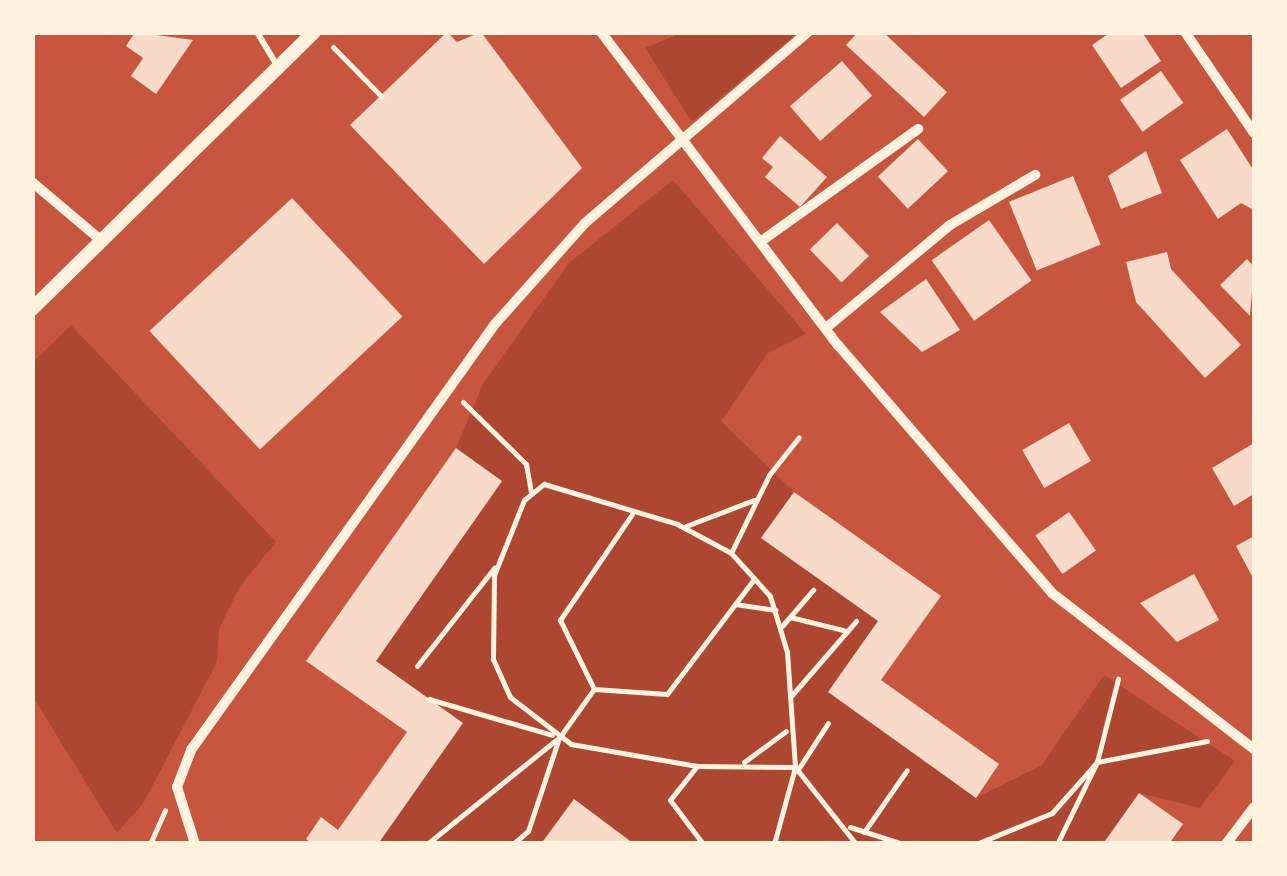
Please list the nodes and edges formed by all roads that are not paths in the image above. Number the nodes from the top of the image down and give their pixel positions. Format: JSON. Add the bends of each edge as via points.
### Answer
{"nodes":[{"id":1,"x":257,"y":32,"type":"edge"},
{"id":2,"x":314,"y":32,"type":"edge"},
{"id":3,"x":601,"y":32,"type":"edge"},
{"id":4,"x":808,"y":32,"type":"edge"},
{"id":5,"x":1185,"y":32,"type":"edge"},
{"id":6,"x":277,"y":66,"type":"junction"},
{"id":7,"x":918,"y":129,"type":"dead end"},
{"id":8,"x":1254,"y":133,"type":"edge"},
{"id":9,"x":685,"y":138,"type":"junction"},
{"id":10,"x":1035,"y":175,"type":"dead end"},
{"id":11,"x":32,"y":182,"type":"edge"},
{"id":12,"x":763,"y":240,"type":"junction"},
{"id":13,"x":103,"y":242,"type":"junction"},
{"id":14,"x":32,"y":309,"type":"edge"},
{"id":15,"x":826,"y":328,"type":"junction"},
{"id":16,"x":1254,"y":749,"type":"edge"},
{"id":17,"x":1254,"y":807,"type":"edge"},
{"id":18,"x":195,"y":844,"type":"edge"},
{"id":19,"x":1226,"y":844,"type":"edge"}],
"edges":[{"from":1,"to":6,"type":"lane"},
{"from":2,"to":6,"type":"street"},
{"from":3,"to":9,"type":"street"},
{"from":4,"to":9,"type":"street"},
{"from":5,"to":8,"type":"street"},
{"from":6,"to":13,"type":"street"},
{"from":7,"to":12,"type":"street"},
{"from":9,"to":12,"type":"street"},
{"from":9,"to":18,"type":"street","via":[[585,223],[495,324],[191,750],[178,787]]},
{"from":10,"to":15,"type":"street","via":[[950,225]]},
{"from":11,"to":13,"type":"street"},
{"from":12,"to":15,"type":"street"},
{"from":13,"to":14,"type":"street"},
{"from":15,"to":16,"type":"street","via":[[1052,594]]},
{"from":17,"to":19,"type":"street"}]}
